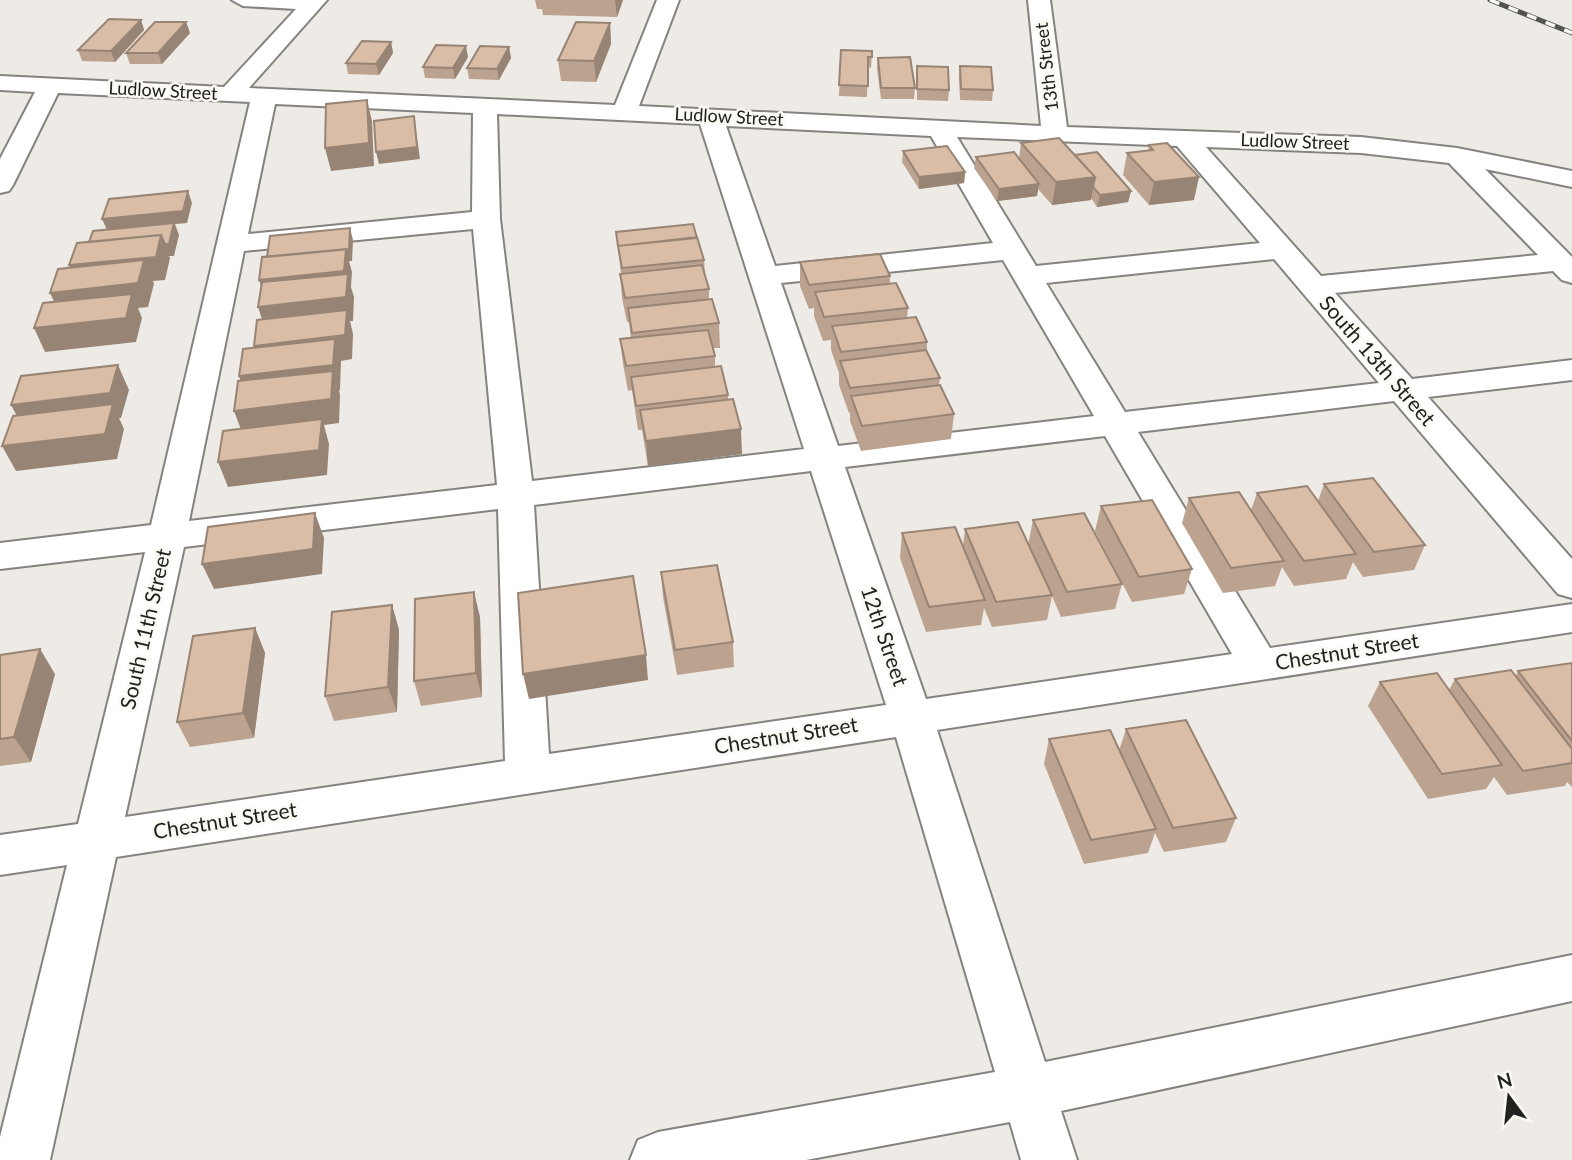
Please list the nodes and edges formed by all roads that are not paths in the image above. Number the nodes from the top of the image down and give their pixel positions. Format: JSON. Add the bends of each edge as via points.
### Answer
{"nodes":[{"id":1,"x":243,"y":0,"type":"edge"},
{"id":2,"x":668,"y":0,"type":"edge"},
{"id":3,"x":1039,"y":0,"type":"edge"},
{"id":4,"x":315,"y":1,"type":"edge"},
{"id":5,"x":0,"y":83,"type":"edge"},
{"id":6,"x":50,"y":85,"type":"junction"},
{"id":7,"x":247,"y":95,"type":"junction"},
{"id":8,"x":485,"y":106,"type":"junction"},
{"id":9,"x":625,"y":111,"type":"junction"},
{"id":10,"x":710,"y":116,"type":"junction"},
{"id":11,"x":939,"y":128,"type":"junction"},
{"id":12,"x":1055,"y":134,"type":"junction"},
{"id":13,"x":1183,"y":137,"type":"junction"},
{"id":14,"x":1457,"y":156,"type":"junction"},
{"id":15,"x":1572,"y":179,"type":"edge"},
{"id":16,"x":0,"y":185,"type":"edge"},
{"id":17,"x":486,"y":219,"type":"junction"},
{"id":18,"x":232,"y":244,"type":"junction"},
{"id":19,"x":1280,"y":250,"type":"junction"},
{"id":20,"x":1019,"y":263,"type":"junction"},
{"id":21,"x":1565,"y":268,"type":"edge"},
{"id":22,"x":763,"y":276,"type":"junction"},
{"id":23,"x":1311,"y":286,"type":"junction"},
{"id":24,"x":1572,"y":370,"type":"edge"},
{"id":25,"x":1402,"y":390,"type":"junction"},
{"id":26,"x":1116,"y":426,"type":"junction"},
{"id":27,"x":825,"y":460,"type":"junction"},
{"id":28,"x":516,"y":497,"type":"junction"},
{"id":29,"x":167,"y":538,"type":"junction"},
{"id":30,"x":0,"y":556,"type":"edge"},
{"id":31,"x":1572,"y":584,"type":"edge"},
{"id":32,"x":1572,"y":618,"type":"edge"},
{"id":33,"x":1259,"y":665,"type":"junction"},
{"id":34,"x":911,"y":716,"type":"junction"},
{"id":35,"x":528,"y":775,"type":"junction"},
{"id":36,"x":96,"y":840,"type":"junction"},
{"id":37,"x":0,"y":855,"type":"edge"},
{"id":38,"x":1572,"y":978,"type":"edge"},
{"id":39,"x":1028,"y":1092,"type":"junction"},
{"id":40,"x":22,"y":1160,"type":"edge"},
{"id":41,"x":657,"y":1160,"type":"edge"},
{"id":42,"x":1049,"y":1160,"type":"edge"}],
"edges":[{"from":1,"to":4,"type":"street"},
{"from":2,"to":9,"type":"street"},
{"from":3,"to":12,"type":"street","name":"13th Street"},
{"from":4,"to":7,"type":"street"},
{"from":5,"to":6,"type":"street","name":"Ludlow Street"},
{"from":6,"to":7,"type":"street","name":"Ludlow Street"},
{"from":6,"to":16,"type":"street"},
{"from":7,"to":8,"type":"street","name":"Ludlow Street"},
{"from":7,"to":18,"type":"street","name":"South 11th Street"},
{"from":8,"to":9,"type":"street","name":"Ludlow Street"},
{"from":8,"to":17,"type":"street"},
{"from":9,"to":10,"type":"street","name":"Ludlow Street"},
{"from":10,"to":11,"type":"street","name":"Ludlow Street"},
{"from":10,"to":22,"type":"street","name":"12th Street"},
{"from":11,"to":12,"type":"street","name":"Ludlow Street"},
{"from":11,"to":20,"type":"street"},
{"from":12,"to":13,"type":"street","name":"Ludlow Street"},
{"from":13,"to":14,"type":"street","name":"Ludlow Street","via":[[1361,145]]},
{"from":13,"to":19,"type":"street","name":"South 13th Street"},
{"from":14,"to":15,"type":"street","name":"Ludlow Street"},
{"from":14,"to":21,"type":"street"},
{"from":17,"to":18,"type":"street"},
{"from":17,"to":28,"type":"street"},
{"from":18,"to":29,"type":"street","name":"South 11th Street"},
{"from":19,"to":20,"type":"street"},
{"from":19,"to":23,"type":"street","name":"South 13th Street"},
{"from":20,"to":22,"type":"street"},
{"from":20,"to":26,"type":"street"},
{"from":21,"to":23,"type":"street"},
{"from":22,"to":27,"type":"street","name":"12th Street"},
{"from":23,"to":25,"type":"street","name":"South 13th Street"},
{"from":24,"to":25,"type":"street"},
{"from":25,"to":26,"type":"street"},
{"from":25,"to":31,"type":"street","name":"South 13th Street"},
{"from":26,"to":27,"type":"street"},
{"from":26,"to":33,"type":"street"},
{"from":27,"to":28,"type":"street"},
{"from":27,"to":34,"type":"street","name":"12th Street"},
{"from":28,"to":29,"type":"street"},
{"from":28,"to":35,"type":"street"},
{"from":29,"to":30,"type":"street"},
{"from":29,"to":36,"type":"street","name":"South 11th Street"},
{"from":32,"to":33,"type":"street","name":"Chestnut Street"},
{"from":33,"to":34,"type":"street","name":"Chestnut Street"},
{"from":34,"to":35,"type":"street","name":"Chestnut Street"},
{"from":34,"to":39,"type":"street","name":"12th Street"},
{"from":35,"to":36,"type":"street","name":"Chestnut Street"},
{"from":36,"to":37,"type":"street","name":"Chestnut Street"},
{"from":36,"to":40,"type":"street","name":"South 11th Street"},
{"from":38,"to":39,"type":"street"},
{"from":39,"to":41,"type":"street"},
{"from":39,"to":42,"type":"street","name":"12th Street"}]}
